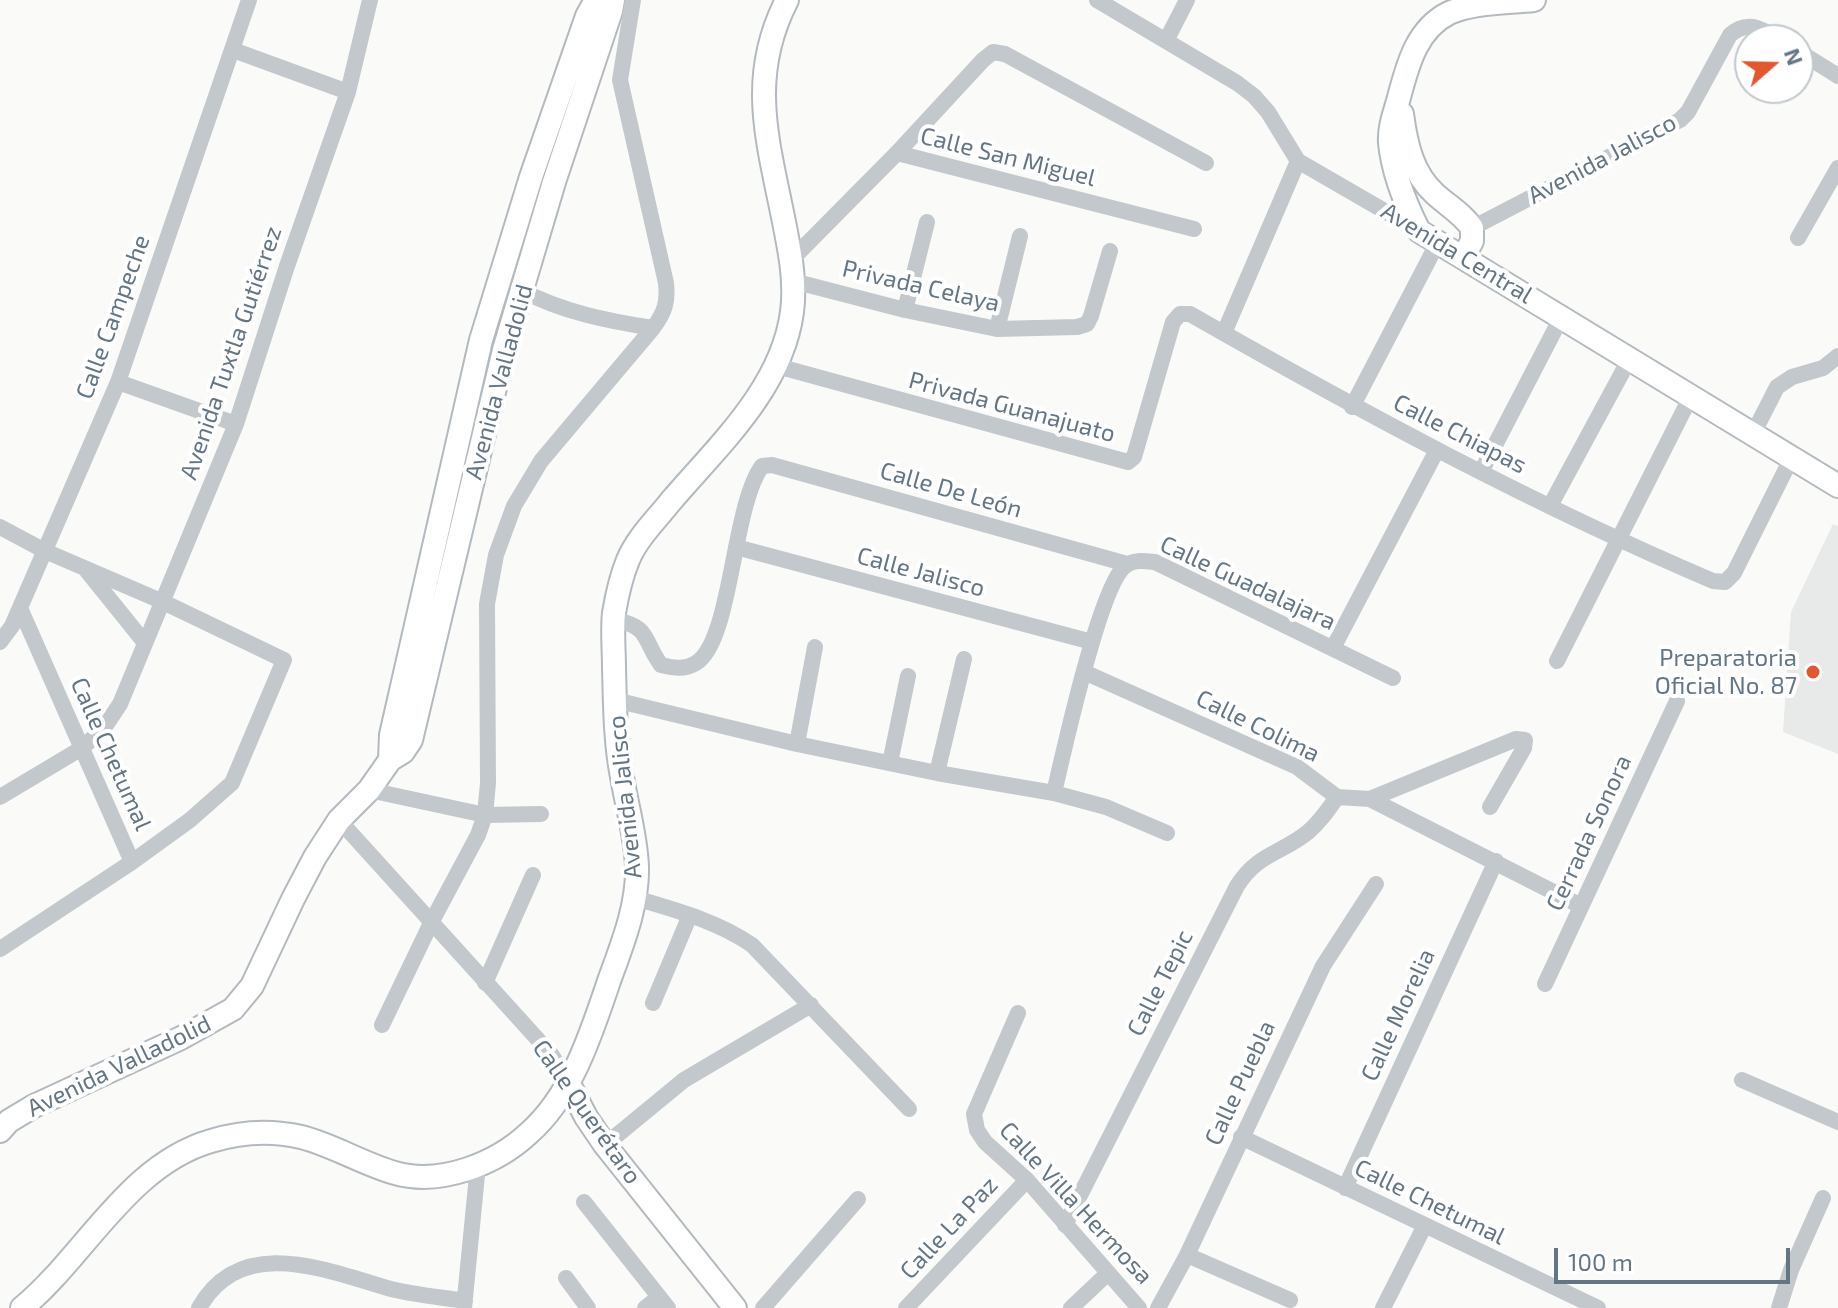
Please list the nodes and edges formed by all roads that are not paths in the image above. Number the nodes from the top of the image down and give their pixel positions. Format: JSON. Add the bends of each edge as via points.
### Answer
{"nodes":[{"id":1,"x":370,"y":0,"type":"edge"},
{"id":2,"x":633,"y":0,"type":"edge"},
{"id":3,"x":787,"y":0,"type":"edge"},
{"id":4,"x":1097,"y":0,"type":"edge"},
{"id":5,"x":1187,"y":0,"type":"edge"},
{"id":6,"x":1534,"y":0,"type":"edge"},
{"id":7,"x":599,"y":2,"type":"edge"},
{"id":8,"x":245,"y":4,"type":"edge"},
{"id":9,"x":1734,"y":31,"type":"edge"},
{"id":10,"x":1166,"y":41,"type":"junction"},
{"id":11,"x":233,"y":50,"type":"junction"},
{"id":12,"x":1814,"y":61,"type":"edge"},
{"id":13,"x":1838,"y":76,"type":"edge"},
{"id":14,"x":348,"y":92,"type":"junction"},
{"id":15,"x":1397,"y":102,"type":"junction"},
{"id":16,"x":897,"y":153,"type":"junction"},
{"id":17,"x":1298,"y":161,"type":"junction"},
{"id":18,"x":1206,"y":163,"type":"dead end"},
{"id":19,"x":1838,"y":168,"type":"edge"},
{"id":20,"x":927,"y":222,"type":"dead end"},
{"id":21,"x":1472,"y":228,"type":"junction"},
{"id":22,"x":1194,"y":229,"type":"dead end"},
{"id":23,"x":1020,"y":236,"type":"dead end"},
{"id":24,"x":1428,"y":236,"type":"junction"},
{"id":25,"x":1798,"y":238,"type":"dead end"},
{"id":26,"x":1110,"y":251,"type":"dead end"},
{"id":27,"x":1464,"y":256,"type":"junction"},
{"id":28,"x":792,"y":270,"type":"junction"},
{"id":29,"x":521,"y":290,"type":"junction"},
{"id":30,"x":905,"y":310,"type":"junction"},
{"id":31,"x":1180,"y":314,"type":"joint"},
{"id":32,"x":1562,"y":316,"type":"junction"},
{"id":33,"x":653,"y":328,"type":"junction"},
{"id":34,"x":997,"y":329,"type":"junction"},
{"id":35,"x":1224,"y":333,"type":"junction"},
{"id":36,"x":1838,"y":356,"type":"edge"},
{"id":37,"x":1630,"y":358,"type":"junction"},
{"id":38,"x":777,"y":366,"type":"junction"},
{"id":39,"x":118,"y":382,"type":"junction"},
{"id":40,"x":1691,"y":396,"type":"junction"},
{"id":41,"x":1352,"y":407,"type":"junction"},
{"id":42,"x":236,"y":424,"type":"junction"},
{"id":43,"x":1753,"y":434,"type":"junction"},
{"id":44,"x":1437,"y":450,"type":"junction"},
{"id":45,"x":1792,"y":457,"type":"junction"},
{"id":46,"x":1481,"y":472,"type":"junction"},
{"id":47,"x":1838,"y":486,"type":"edge"},
{"id":48,"x":1550,"y":506,"type":"junction"},
{"id":49,"x":0,"y":527,"type":"edge"},
{"id":50,"x":1619,"y":541,"type":"junction"},
{"id":51,"x":736,"y":547,"type":"junction"},
{"id":52,"x":45,"y":551,"type":"junction"},
{"id":53,"x":1127,"y":564,"type":"junction"},
{"id":54,"x":86,"y":569,"type":"junction"},
{"id":55,"x":161,"y":601,"type":"junction"},
{"id":56,"x":20,"y":608,"type":"junction"},
{"id":57,"x":613,"y":619,"type":"junction"},
{"id":58,"x":1,"y":639,"type":"edge"},
{"id":59,"x":1092,"y":642,"type":"junction"},
{"id":60,"x":145,"y":643,"type":"junction"},
{"id":61,"x":815,"y":647,"type":"dead end"},
{"id":62,"x":1333,"y":648,"type":"junction"},
{"id":63,"x":964,"y":659,"type":"dead end"},
{"id":64,"x":1557,"y":661,"type":"dead end"},
{"id":65,"x":1084,"y":672,"type":"junction"},
{"id":66,"x":908,"y":676,"type":"dead end"},
{"id":67,"x":1393,"y":678,"type":"dead end"},
{"id":68,"x":615,"y":700,"type":"junction"},
{"id":69,"x":1677,"y":701,"type":"dead end"},
{"id":70,"x":797,"y":744,"type":"junction"},
{"id":71,"x":82,"y":748,"type":"junction"},
{"id":72,"x":390,"y":760,"type":"junction"},
{"id":73,"x":890,"y":763,"type":"junction"},
{"id":74,"x":937,"y":773,"type":"junction"},
{"id":75,"x":369,"y":790,"type":"junction"},
{"id":76,"x":1054,"y":793,"type":"junction"},
{"id":77,"x":0,"y":797,"type":"edge"},
{"id":78,"x":1337,"y":797,"type":"junction"},
{"id":79,"x":1370,"y":799,"type":"junction"},
{"id":80,"x":1490,"y":807,"type":"dead end"},
{"id":81,"x":541,"y":814,"type":"dead end"},
{"id":82,"x":485,"y":815,"type":"junction"},
{"id":83,"x":339,"y":820,"type":"junction"},
{"id":84,"x":1167,"y":833,"type":"dead end"},
{"id":85,"x":1496,"y":861,"type":"junction"},
{"id":86,"x":132,"y":862,"type":"junction"},
{"id":87,"x":533,"y":875,"type":"dead end"},
{"id":88,"x":1376,"y":884,"type":"dead end"},
{"id":89,"x":635,"y":898,"type":"junction"},
{"id":90,"x":1581,"y":906,"type":"junction"},
{"id":91,"x":690,"y":915,"type":"junction"},
{"id":92,"x":432,"y":921,"type":"junction"},
{"id":93,"x":0,"y":949,"type":"edge"},
{"id":94,"x":485,"y":983,"type":"junction"},
{"id":95,"x":1545,"y":984,"type":"dead end"},
{"id":96,"x":653,"y":1003,"type":"dead end"},
{"id":97,"x":811,"y":1005,"type":"junction"},
{"id":98,"x":1018,"y":1013,"type":"dead end"},
{"id":99,"x":382,"y":1025,"type":"dead end"},
{"id":100,"x":1742,"y":1080,"type":"dead end"},
{"id":101,"x":568,"y":1082,"type":"junction"},
{"id":102,"x":909,"y":1109,"type":"dead end"},
{"id":103,"x":1838,"y":1122,"type":"edge"},
{"id":104,"x":0,"y":1131,"type":"edge"},
{"id":105,"x":1241,"y":1137,"type":"junction"},
{"id":106,"x":605,"y":1145,"type":"junction"},
{"id":107,"x":478,"y":1165,"type":"junction"},
{"id":108,"x":1027,"y":1180,"type":"junction"},
{"id":109,"x":1345,"y":1188,"type":"junction"},
{"id":110,"x":1823,"y":1198,"type":"dead end"},
{"id":111,"x":858,"y":1199,"type":"dead end"},
{"id":112,"x":584,"y":1202,"type":"dead end"},
{"id":113,"x":1065,"y":1225,"type":"junction"},
{"id":114,"x":1424,"y":1227,"type":"junction"},
{"id":115,"x":1187,"y":1255,"type":"junction"},
{"id":116,"x":1107,"y":1274,"type":"junction"},
{"id":117,"x":566,"y":1278,"type":"dead end"},
{"id":118,"x":1290,"y":1300,"type":"dead end"},
{"id":119,"x":663,"y":1302,"type":"edge"},
{"id":120,"x":465,"y":1304,"type":"edge"},
{"id":121,"x":22,"y":1308,"type":"edge"},
{"id":122,"x":199,"y":1308,"type":"edge"},
{"id":123,"x":588,"y":1308,"type":"edge"},
{"id":124,"x":645,"y":1308,"type":"edge"},
{"id":125,"x":735,"y":1308,"type":"edge"},
{"id":126,"x":763,"y":1308,"type":"edge"},
{"id":127,"x":906,"y":1308,"type":"edge"},
{"id":128,"x":1071,"y":1308,"type":"edge"},
{"id":129,"x":1139,"y":1308,"type":"edge"},
{"id":130,"x":1158,"y":1308,"type":"edge"},
{"id":131,"x":1383,"y":1308,"type":"edge"},
{"id":132,"x":1598,"y":1308,"type":"edge"},
{"id":133,"x":1779,"y":1308,"type":"edge"}],
"edges":[{"from":1,"to":14,"type":"street","name":"Avenida Tuxtla Gutiérrez"},
{"from":2,"to":33,"type":"street","via":[[620,80],[666,283],[668,300]]},
{"from":3,"to":28,"type":"main road","name":"Avenida Jalisco","via":[[772,29],[762,102]]},
{"from":4,"to":10,"type":"street","name":"Avenida Central"},
{"from":5,"to":10,"type":"street"},
{"from":6,"to":15,"type":"main road","via":[[1447,14],[1422,36]]},
{"from":7,"to":29,"type":"main road","name":"Avenida Valladolid","via":[[611,11]]},
{"from":7,"to":72,"type":"main road","name":"Avenida Valladolid","via":[[531,177],[481,340],[391,735]]},
{"from":8,"to":11,"type":"street","name":"Calle Campeche"},
{"from":9,"to":21,"type":"street","name":"Avenida Jalisco","via":[[1680,120]]},
{"from":10,"to":17,"type":"street","name":"Avenida Central","via":[[1254,96]]},
{"from":11,"to":14,"type":"street"},
{"from":11,"to":39,"type":"street","name":"Calle Campeche"},
{"from":12,"to":13,"type":"street"},
{"from":14,"to":42,"type":"street","name":"Avenida Tuxtla Gutiérrez"},
{"from":15,"to":21,"type":"main road","via":[[1419,174]]},
{"from":15,"to":24,"type":"main road","via":[[1390,131],[1392,152],[1402,191]]},
{"from":16,"to":18,"type":"street","via":[[993,52]]},
{"from":16,"to":22,"type":"street","name":"Calle San Miguel"},
{"from":16,"to":28,"type":"street","name":"Calle San Miguel"},
{"from":17,"to":24,"type":"street","name":"Avenida Central"},
{"from":17,"to":35,"type":"street"},
{"from":19,"to":25,"type":"street"},
{"from":20,"to":30,"type":"street"},
{"from":21,"to":27,"type":"main road"},
{"from":23,"to":34,"type":"street"},
{"from":24,"to":27,"type":"main road","name":"Avenida Central"},
{"from":24,"to":41,"type":"street"},
{"from":26,"to":34,"type":"street","name":"Privada Celaya","via":[[1087,324]]},
{"from":27,"to":32,"type":"main road","name":"Avenida Central"},
{"from":28,"to":30,"type":"street","name":"Privada Celaya"},
{"from":28,"to":38,"type":"main road","name":"Avenida Jalisco","via":[[793,309]]},
{"from":29,"to":33,"type":"street","via":[[555,306]]},
{"from":29,"to":72,"type":"main road","name":"Avenida Valladolid","via":[[411,740]]},
{"from":30,"to":34,"type":"street","name":"Privada Celaya"},
{"from":31,"to":35,"type":"street","name":"Calle Chiapas"},
{"from":31,"to":38,"type":"street","name":"Privada Guanajuato","via":[[1173,322],[1134,457],[1128,462]]},
{"from":32,"to":37,"type":"main road","name":"Avenida Central"},
{"from":32,"to":46,"type":"street"},
{"from":33,"to":82,"type":"street","via":[[541,461],[514,506],[496,555],[487,604]]},
{"from":35,"to":41,"type":"street","name":"Calle Chiapas"},
{"from":36,"to":43,"type":"street","via":[[1777,387]]},
{"from":37,"to":40,"type":"main road","name":"Avenida Central"},
{"from":37,"to":48,"type":"street"},
{"from":38,"to":57,"type":"main road","name":"Avenida Jalisco","via":[[748,411],[629,556]]},
{"from":39,"to":42,"type":"street"},
{"from":39,"to":52,"type":"street","name":"Calle Campeche"},
{"from":40,"to":43,"type":"main road","name":"Avenida Central"},
{"from":40,"to":50,"type":"street"},
{"from":41,"to":44,"type":"street","name":"Calle Chiapas"},
{"from":42,"to":55,"type":"street","name":"Avenida Tuxtla Gutiérrez"},
{"from":43,"to":45,"type":"main road","name":"Avenida Central"},
{"from":44,"to":46,"type":"street","name":"Calle Chiapas"},
{"from":44,"to":62,"type":"street"},
{"from":45,"to":47,"type":"main road","name":"Avenida Central"},
{"from":45,"to":50,"type":"street","name":"Calle Chiapas","via":[[1725,582]]},
{"from":46,"to":48,"type":"street","name":"Calle Chiapas"},
{"from":48,"to":50,"type":"street","name":"Calle Chiapas"},
{"from":49,"to":52,"type":"street"},
{"from":50,"to":64,"type":"street"},
{"from":51,"to":53,"type":"street","name":"Calle De León","via":[[755,475],[762,466],[772,465]]},
{"from":51,"to":57,"type":"street","via":[[718,628],[697,663],[678,669],[661,665],[645,634],[634,624]]},
{"from":51,"to":59,"type":"street","name":"Calle Jalisco"},
{"from":52,"to":54,"type":"street"},
{"from":52,"to":56,"type":"street","name":"Calle Campeche"},
{"from":53,"to":59,"type":"street","name":"Calle Guadalajara","via":[[1117,575]]},
{"from":53,"to":62,"type":"street","name":"Calle Guadalajara","via":[[1155,562]]},
{"from":54,"to":55,"type":"street"},
{"from":54,"to":60,"type":"street"},
{"from":55,"to":60,"type":"street","name":"Avenida Tuxtla Gutiérrez"},
{"from":55,"to":86,"type":"street","via":[[284,660],[232,783]]},
{"from":56,"to":58,"type":"street","name":"Calle Campeche"},
{"from":56,"to":71,"type":"street","name":"Calle Chetumal"},
{"from":57,"to":68,"type":"main road","name":"Avenida Jalisco"},
{"from":59,"to":65,"type":"street","name":"Calle Guadalajara"},
{"from":60,"to":71,"type":"street","name":"Avenida Tuxtla Gutiérrez","via":[[120,704]]},
{"from":61,"to":70,"type":"street"},
{"from":62,"to":67,"type":"street","name":"Calle Guadalajara"},
{"from":63,"to":74,"type":"street"},
{"from":65,"to":76,"type":"street","name":"Calle Guadalajara"},
{"from":65,"to":78,"type":"street","name":"Calle Colima","via":[[1297,767]]},
{"from":66,"to":73,"type":"street"},
{"from":68,"to":70,"type":"street"},
{"from":68,"to":89,"type":"main road","name":"Avenida Jalisco","via":[[618,755],[634,838]]},
{"from":69,"to":90,"type":"street","name":"Cerrada Sonora"},
{"from":70,"to":73,"type":"street"},
{"from":71,"to":77,"type":"street","name":"Avenida Tuxtla Gutiérrez"},
{"from":71,"to":86,"type":"street","name":"Calle Chetumal"},
{"from":72,"to":75,"type":"main road","name":"Avenida Valladolid"},
{"from":73,"to":74,"type":"street"},
{"from":74,"to":76,"type":"street"},
{"from":75,"to":82,"type":"street"},
{"from":75,"to":83,"type":"main road","name":"Avenida Valladolid"},
{"from":76,"to":84,"type":"street","via":[[1106,807]]},
{"from":78,"to":79,"type":"street"},
{"from":78,"to":113,"type":"street","name":"Calle Tepic","via":[[1306,834],[1264,857],[1242,878]]},
{"from":79,"to":80,"type":"street","via":[[1516,739],[1525,740]]},
{"from":79,"to":85,"type":"street"},
{"from":81,"to":82,"type":"street"},
{"from":82,"to":92,"type":"street"},
{"from":83,"to":92,"type":"street","name":"Calle Querétaro"},
{"from":83,"to":104,"type":"main road","name":"Avenida Valladolid","via":[[300,885],[252,986],[233,1009],[34,1106]]},
{"from":85,"to":90,"type":"street"},
{"from":85,"to":109,"type":"street","name":"Calle Morelia"},
{"from":86,"to":93,"type":"street","name":"Calle Chetumal"},
{"from":87,"to":94,"type":"street"},
{"from":88,"to":105,"type":"street","name":"Calle Puebla","via":[[1323,966]]},
{"from":89,"to":91,"type":"street"},
{"from":89,"to":101,"type":"main road","name":"Avenida Jalisco","via":[[589,1040]]},
{"from":90,"to":95,"type":"street","name":"Cerrada Sonora"},
{"from":91,"to":96,"type":"street"},
{"from":91,"to":97,"type":"street","via":[[752,945]]},
{"from":92,"to":94,"type":"street","name":"Calle Querétaro"},
{"from":92,"to":99,"type":"street"},
{"from":94,"to":101,"type":"street","name":"Calle Querétaro","via":[[551,1054]]},
{"from":97,"to":102,"type":"street"},
{"from":97,"to":106,"type":"street","via":[[684,1080]]},
{"from":98,"to":108,"type":"street","name":"Calle Villa Hermosa","via":[[974,1114],[985,1142]]},
{"from":100,"to":103,"type":"street"},
{"from":101,"to":106,"type":"main road","name":"Calle Querétaro"},
{"from":101,"to":107,"type":"main road","name":"Avenida Jalisco","via":[[532,1132]]},
{"from":105,"to":109,"type":"street","name":"Calle Chetumal"},
{"from":105,"to":115,"type":"street","name":"Calle Puebla"},
{"from":106,"to":125,"type":"main road","name":"Calle Querétaro"},
{"from":107,"to":120,"type":"street"},
{"from":107,"to":121,"type":"main road","name":"Avenida Jalisco","via":[[419,1177],[274,1132],[208,1141],[153,1171]]},
{"from":108,"to":113,"type":"street","name":"Calle Villa Hermosa"},
{"from":108,"to":127,"type":"street","name":"Calle La Paz"},
{"from":109,"to":114,"type":"street","name":"Calle Chetumal"},
{"from":110,"to":133,"type":"street"},
{"from":111,"to":126,"type":"street"},
{"from":112,"to":119,"type":"street"},
{"from":113,"to":116,"type":"street","name":"Calle Villa Hermosa"},
{"from":114,"to":131,"type":"street"},
{"from":114,"to":132,"type":"street","name":"Calle Chetumal"},
{"from":115,"to":118,"type":"street"},
{"from":115,"to":130,"type":"street","name":"Calle Puebla"},
{"from":116,"to":128,"type":"street"},
{"from":116,"to":129,"type":"street","name":"Calle Villa Hermosa"},
{"from":117,"to":123,"type":"street"},
{"from":119,"to":124,"type":"street"},
{"from":120,"to":122,"type":"street","via":[[280,1263],[249,1265],[224,1280]]}]}
